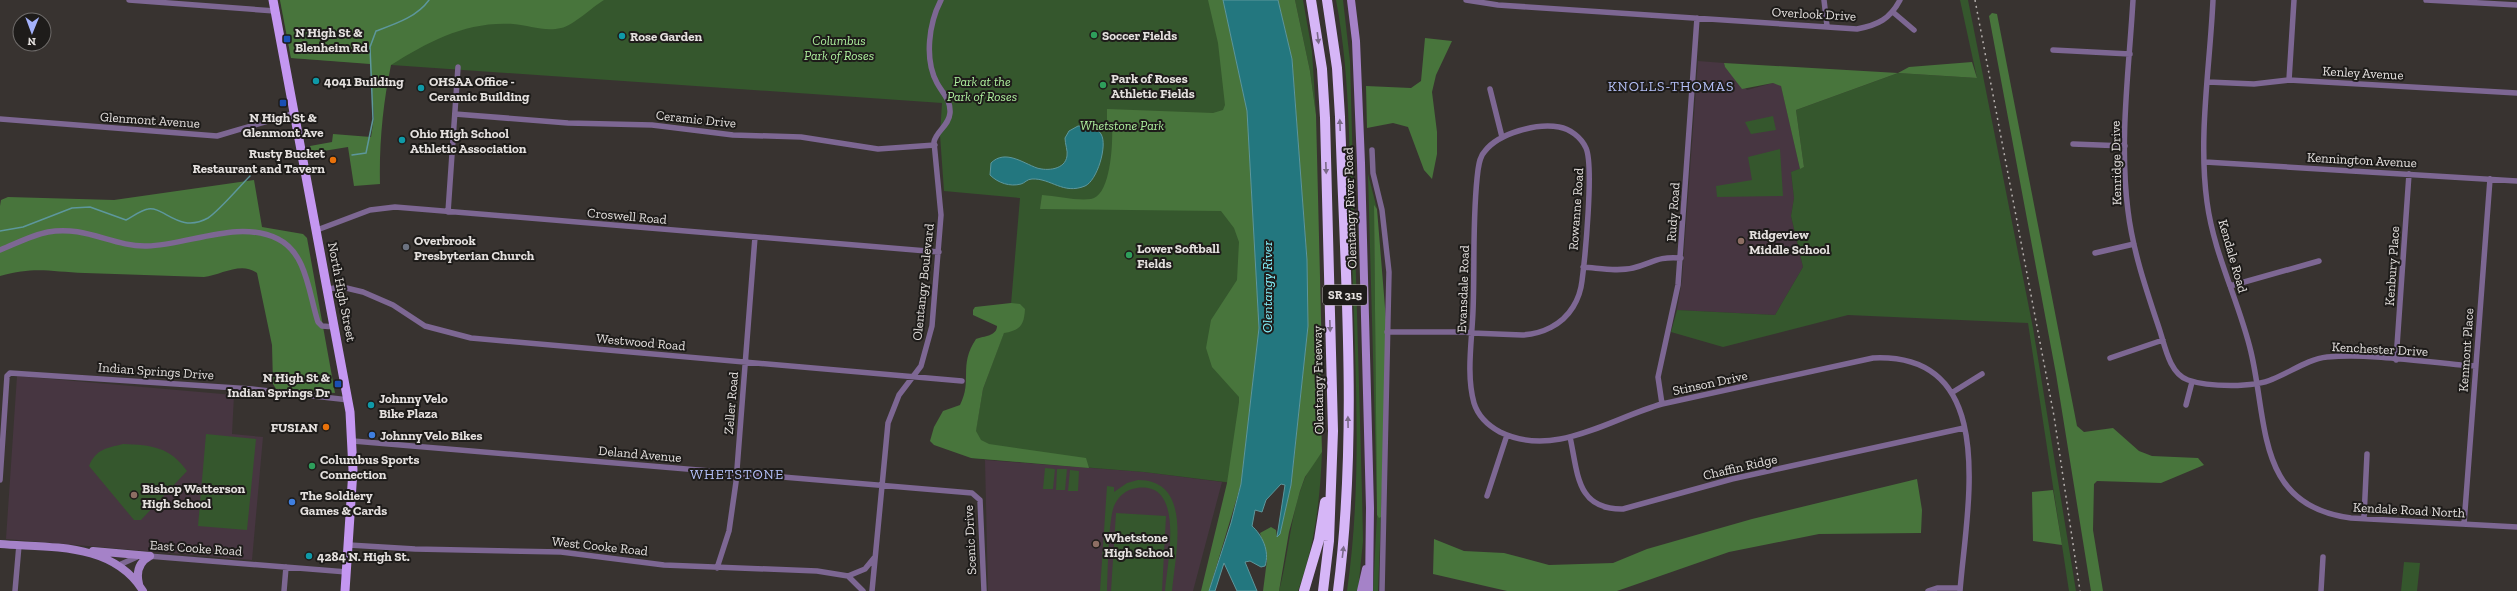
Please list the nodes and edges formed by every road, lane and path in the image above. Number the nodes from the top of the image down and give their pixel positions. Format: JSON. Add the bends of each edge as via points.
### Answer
{"nodes":[{"id":1,"x":130,"y":0,"type":"edge"},
{"id":2,"x":273,"y":0,"type":"edge"},
{"id":3,"x":941,"y":0,"type":"edge"},
{"id":4,"x":1311,"y":0,"type":"edge"},
{"id":5,"x":1327,"y":0,"type":"edge"},
{"id":6,"x":1351,"y":0,"type":"edge"},
{"id":7,"x":1466,"y":0,"type":"edge"},
{"id":8,"x":1824,"y":0,"type":"edge"},
{"id":9,"x":1900,"y":0,"type":"edge"},
{"id":10,"x":2133,"y":0,"type":"edge"},
{"id":11,"x":2214,"y":0,"type":"edge"},
{"id":12,"x":2294,"y":0,"type":"edge"},
{"id":13,"x":2426,"y":0,"type":"edge"},
{"id":14,"x":2517,"y":5,"type":"edge"},
{"id":15,"x":275,"y":11,"type":"junction"},
{"id":16,"x":1894,"y":13,"type":"junction"},
{"id":17,"x":1697,"y":18,"type":"junction"},
{"id":18,"x":1827,"y":26,"type":"junction"},
{"id":19,"x":1914,"y":30,"type":"dead end"},
{"id":20,"x":2053,"y":50,"type":"dead end"},
{"id":21,"x":2130,"y":54,"type":"junction"},
{"id":22,"x":458,"y":67,"type":"dead end"},
{"id":23,"x":2289,"y":80,"type":"junction"},
{"id":24,"x":2208,"y":82,"type":"junction"},
{"id":25,"x":1490,"y":90,"type":"dead end"},
{"id":26,"x":2517,"y":93,"type":"edge"},
{"id":27,"x":295,"y":113,"type":"junction"},
{"id":28,"x":455,"y":114,"type":"junction"},
{"id":29,"x":0,"y":119,"type":"edge"},
{"id":30,"x":1502,"y":137,"type":"junction"},
{"id":31,"x":2073,"y":144,"type":"dead end"},
{"id":32,"x":935,"y":145,"type":"junction"},
{"id":33,"x":2125,"y":146,"type":"junction"},
{"id":34,"x":1372,"y":150,"type":"dead end"},
{"id":35,"x":2205,"y":162,"type":"junction"},
{"id":36,"x":2409,"y":174,"type":"junction"},
{"id":37,"x":2490,"y":179,"type":"junction"},
{"id":38,"x":2517,"y":181,"type":"edge"},
{"id":39,"x":448,"y":212,"type":"junction"},
{"id":40,"x":317,"y":230,"type":"junction"},
{"id":41,"x":755,"y":237,"type":"junction"},
{"id":42,"x":2134,"y":244,"type":"junction"},
{"id":43,"x":0,"y":250,"type":"edge"},
{"id":44,"x":939,"y":252,"type":"junction"},
{"id":45,"x":2095,"y":253,"type":"dead end"},
{"id":46,"x":1681,"y":258,"type":"junction"},
{"id":47,"x":2319,"y":261,"type":"dead end"},
{"id":48,"x":1583,"y":266,"type":"junction"},
{"id":49,"x":2230,"y":286,"type":"junction"},
{"id":50,"x":328,"y":289,"type":"junction"},
{"id":51,"x":335,"y":327,"type":"junction"},
{"id":52,"x":1387,"y":332,"type":"junction"},
{"id":53,"x":1472,"y":333,"type":"junction"},
{"id":54,"x":2163,"y":340,"type":"junction"},
{"id":55,"x":2110,"y":358,"type":"dead end"},
{"id":56,"x":2396,"y":360,"type":"junction"},
{"id":57,"x":746,"y":362,"type":"junction"},
{"id":58,"x":2476,"y":366,"type":"junction"},
{"id":59,"x":1982,"y":374,"type":"dead end"},
{"id":60,"x":913,"y":376,"type":"junction"},
{"id":61,"x":962,"y":381,"type":"dead end"},
{"id":62,"x":2192,"y":382,"type":"junction"},
{"id":63,"x":2257,"y":384,"type":"junction"},
{"id":64,"x":1953,"y":392,"type":"junction"},
{"id":65,"x":348,"y":400,"type":"junction"},
{"id":66,"x":1662,"y":404,"type":"junction"},
{"id":67,"x":2186,"y":405,"type":"dead end"},
{"id":68,"x":1964,"y":428,"type":"junction"},
{"id":69,"x":1333,"y":431,"type":"junction"},
{"id":70,"x":1507,"y":435,"type":"junction"},
{"id":71,"x":1570,"y":437,"type":"junction"},
{"id":72,"x":353,"y":441,"type":"junction"},
{"id":73,"x":2367,"y":454,"type":"dead end"},
{"id":74,"x":737,"y":473,"type":"junction"},
{"id":75,"x":0,"y":480,"type":"edge"},
{"id":76,"x":882,"y":486,"type":"junction"},
{"id":77,"x":972,"y":493,"type":"joint"},
{"id":78,"x":1487,"y":496,"type":"dead end"},
{"id":79,"x":2302,"y":502,"type":"joint"},
{"id":80,"x":2364,"y":518,"type":"junction"},
{"id":81,"x":2464,"y":524,"type":"junction"},
{"id":82,"x":2517,"y":527,"type":"edge"},
{"id":83,"x":0,"y":544,"type":"edge"},
{"id":84,"x":19,"y":545,"type":"junction"},
{"id":85,"x":349,"y":545,"type":"junction"},
{"id":86,"x":74,"y":550,"type":"junction"},
{"id":87,"x":876,"y":555,"type":"junction"},
{"id":88,"x":150,"y":556,"type":"junction"},
{"id":89,"x":2322,"y":557,"type":"dead end"},
{"id":90,"x":1368,"y":559,"type":"junction"},
{"id":91,"x":119,"y":565,"type":"junction"},
{"id":92,"x":286,"y":567,"type":"junction"},
{"id":93,"x":717,"y":568,"type":"junction"},
{"id":94,"x":347,"y":572,"type":"junction"},
{"id":95,"x":848,"y":576,"type":"junction"},
{"id":96,"x":141,"y":588,"type":"edge"},
{"id":97,"x":1960,"y":589,"type":"edge"},
{"id":98,"x":15,"y":591,"type":"edge"},
{"id":99,"x":284,"y":591,"type":"edge"},
{"id":100,"x":345,"y":591,"type":"edge"},
{"id":101,"x":863,"y":591,"type":"edge"},
{"id":102,"x":872,"y":591,"type":"edge"},
{"id":103,"x":984,"y":591,"type":"edge"},
{"id":104,"x":1304,"y":591,"type":"edge"},
{"id":105,"x":1323,"y":591,"type":"edge"},
{"id":106,"x":1338,"y":591,"type":"edge"},
{"id":107,"x":1361,"y":591,"type":"edge"},
{"id":108,"x":1369,"y":591,"type":"edge"},
{"id":109,"x":1382,"y":591,"type":"edge"},
{"id":110,"x":1928,"y":591,"type":"edge"},
{"id":111,"x":2321,"y":591,"type":"edge"}],
"edges":[{"from":1,"to":15,"type":"street"},
{"from":2,"to":15,"type":"main road","name":"North High Street"},
{"from":3,"to":32,"type":"street","via":[[934,14],[931,34],[932,66],[937,83],[949,101],[950,114],[946,127],[935,138]]},
{"from":4,"to":69,"type":"highway","name":"Olentangy Freeway","number":"SR 315","one_way":true,"via":[[1322,69],[1325,118]]},
{"from":106,"to":5,"type":"highway","number":"SR 315","one_way":true,"via":[[1346,512],[1348,423],[1340,117],[1337,68]]},
{"from":6,"to":90,"type":"main road","name":"Olentangy River Road","via":[[1356,41],[1361,162],[1370,508]]},
{"from":7,"to":17,"type":"street","name":"Overlook Drive","via":[[1498,5]]},
{"from":8,"to":18,"type":"street"},
{"from":9,"to":16,"type":"street"},
{"from":10,"to":21,"type":"street","name":"Kenridge Drive"},
{"from":11,"to":24,"type":"street","name":"Kendale Road"},
{"from":12,"to":23,"type":"street"},
{"from":13,"to":14,"type":"street"},
{"from":15,"to":27,"type":"main road","name":"North High Street"},
{"from":16,"to":18,"type":"street","name":"Overlook Drive","via":[[1873,26],[1857,29]]},
{"from":16,"to":19,"type":"street"},
{"from":17,"to":18,"type":"street","name":"Overlook Drive"},
{"from":17,"to":46,"type":"street","name":"Rudy Road"},
{"from":20,"to":21,"type":"street"},
{"from":21,"to":33,"type":"street","name":"Kenridge Drive"},
{"from":22,"to":28,"type":"street"},
{"from":23,"to":24,"type":"street","name":"Kenley Avenue","via":[[2254,84]]},
{"from":23,"to":26,"type":"street","name":"Kenley Avenue"},
{"from":24,"to":35,"type":"street","name":"Kendale Road"},
{"from":25,"to":30,"type":"street"},
{"from":27,"to":29,"type":"street","name":"Glenmont Avenue","via":[[217,136]]},
{"from":27,"to":40,"type":"main road","name":"North High Street"},
{"from":28,"to":32,"type":"street","name":"Ceramic Drive","via":[[568,123],[652,125],[733,135],[801,137],[884,150]]},
{"from":28,"to":39,"type":"street"},
{"from":30,"to":48,"type":"street","name":"Rowanne Road","via":[[1551,126],[1574,133],[1583,142],[1590,170]]},
{"from":30,"to":53,"type":"street","name":"Evansdale Road","via":[[1483,153],[1478,170]]},
{"from":31,"to":33,"type":"street"},
{"from":32,"to":44,"type":"street","name":"Olentangy Boulevard","via":[[941,205]]},
{"from":33,"to":42,"type":"street","name":"Kenridge Drive","via":[[2125,188]]},
{"from":34,"to":52,"type":"street","name":"Olentangy River Road","via":[[1373,173],[1382,210],[1388,272]]},
{"from":35,"to":36,"type":"street","name":"Kennington Avenue"},
{"from":35,"to":49,"type":"street","name":"Kendale Road","via":[[2207,202]]},
{"from":36,"to":37,"type":"street","name":"Kennington Avenue"},
{"from":36,"to":56,"type":"street","name":"Kenbury Place"},
{"from":37,"to":38,"type":"street","name":"Kennington Avenue"},
{"from":37,"to":58,"type":"street","name":"Kenmont Place"},
{"from":39,"to":40,"type":"street","name":"Croswell Road","via":[[385,208],[361,213]]},
{"from":39,"to":41,"type":"street","name":"Croswell Road"},
{"from":40,"to":50,"type":"main road","name":"North High Street"},
{"from":41,"to":44,"type":"street","name":"Croswell Road"},
{"from":41,"to":57,"type":"street","name":"Zeller Road"},
{"from":42,"to":45,"type":"street"},
{"from":42,"to":54,"type":"street","name":"Kenridge Drive"},
{"from":43,"to":51,"type":"street","via":[[48,232],[79,231],[144,246],[170,245],[233,233],[265,235],[279,239],[298,258],[318,322],[322,326]]},
{"from":44,"to":60,"type":"street","name":"Olentangy Boulevard","via":[[932,326],[921,366]]},
{"from":46,"to":48,"type":"street","via":[[1657,258],[1642,265],[1623,269]]},
{"from":46,"to":66,"type":"street","name":"Rudy Road","via":[[1678,285],[1658,377]]},
{"from":47,"to":49,"type":"street"},
{"from":48,"to":53,"type":"street","name":"Rowanne Road","via":[[1580,290],[1572,309],[1548,329],[1522,335]]},
{"from":49,"to":63,"type":"street","name":"Kendale Road","via":[[2246,332]]},
{"from":50,"to":51,"type":"main road","name":"North High Street"},
{"from":50,"to":57,"type":"street","name":"Westwood Road","via":[[342,287],[363,292],[393,305],[425,326],[471,338]]},
{"from":51,"to":65,"type":"main road","name":"North High Street"},
{"from":52,"to":53,"type":"street"},
{"from":52,"to":109,"type":"street","name":"Olentangy River Road"},
{"from":53,"to":70,"type":"street","name":"Evansdale Road","via":[[1470,384],[1474,404],[1485,421]]},
{"from":54,"to":55,"type":"street"},
{"from":54,"to":62,"type":"street","name":"Kenridge Drive","via":[[2174,368],[2182,378]]},
{"from":56,"to":58,"type":"street","name":"Kenchester Drive"},
{"from":56,"to":63,"type":"street","name":"Kenchester Drive","via":[[2325,358],[2310,361],[2275,379]]},
{"from":57,"to":60,"type":"street","name":"Westwood Road"},
{"from":57,"to":74,"type":"street","name":"Zeller Road"},
{"from":58,"to":81,"type":"street","name":"Kenmont Place"},
{"from":59,"to":64,"type":"street"},
{"from":60,"to":61,"type":"street","name":"Westwood Road"},
{"from":60,"to":76,"type":"street","name":"Olentangy Boulevard","via":[[899,395],[888,423]]},
{"from":62,"to":63,"type":"street","name":"Kenchester Drive"},
{"from":62,"to":67,"type":"street"},
{"from":63,"to":79,"type":"street","name":"Kendale Road","via":[[2274,466],[2283,483]]},
{"from":64,"to":66,"type":"street","name":"Stinson Drive","via":[[1940,378],[1921,366],[1904,359],[1873,358]]},
{"from":64,"to":68,"type":"street"},
{"from":65,"to":72,"type":"main road","name":"North High Street"},
{"from":65,"to":75,"type":"street","name":"Indian Springs Drive","via":[[252,389],[10,373],[7,376]]},
{"from":66,"to":71,"type":"street","name":"Stinson Drive"},
{"from":68,"to":71,"type":"street","name":"Chaffin Ridge","via":[[1732,479],[1623,509],[1606,508],[1589,499],[1579,480]]},
{"from":68,"to":97,"type":"street","via":[[1970,480]]},
{"from":69,"to":104,"type":"highway","via":[[1323,519]]},
{"from":69,"to":105,"type":"highway","name":"Olentangy Freeway","number":"SR 315","via":[[1329,541]]},
{"from":70,"to":71,"type":"street","name":"Stinson Drive","via":[[1543,440]]},
{"from":70,"to":78,"type":"street"},
{"from":72,"to":74,"type":"street","name":"Deland Avenue"},
{"from":72,"to":85,"type":"main road","name":"North High Street"},
{"from":73,"to":80,"type":"street"},
{"from":74,"to":76,"type":"street","name":"Deland Avenue"},
{"from":74,"to":93,"type":"street","name":"Zeller Road","via":[[729,532]]},
{"from":76,"to":77,"type":"street","name":"Deland Avenue"},
{"from":76,"to":87,"type":"street","name":"Olentangy Boulevard"},
{"from":77,"to":103,"type":"street","name":"Scenic Drive","via":[[980,500]]},
{"from":79,"to":80,"type":"street","name":"Kendale Road North","via":[[2327,514]]},
{"from":80,"to":81,"type":"street","name":"Kendale Road North"},
{"from":81,"to":82,"type":"street","name":"Kendale Road North"},
{"from":83,"to":84,"type":"main road"},
{"from":84,"to":86,"type":"main road"},
{"from":84,"to":98,"type":"street"},
{"from":85,"to":93,"type":"street","name":"West Cooke Road","via":[[561,552],[664,565]]},
{"from":85,"to":94,"type":"main road","name":"North High Street"},
{"from":86,"to":88,"type":"main road"},
{"from":86,"to":91,"type":"main road","via":[[105,558]]},
{"from":87,"to":95,"type":"street","via":[[865,569]]},
{"from":87,"to":102,"type":"street","name":"Olentangy Boulevard"},
{"from":88,"to":91,"type":"street","name":"East Cooke Road","via":[[135,557]]},
{"from":88,"to":92,"type":"street","name":"East Cooke Road"},
{"from":88,"to":96,"type":"main road","via":[[140,564],[138,574]]},
{"from":89,"to":111,"type":"street"},
{"from":90,"to":107,"type":"main road","name":"Olentangy River Road"},
{"from":90,"to":108,"type":"main road","name":"Olentangy River Road"},
{"from":91,"to":96,"type":"main road"},
{"from":92,"to":94,"type":"street","name":"East Cooke Road"},
{"from":92,"to":99,"type":"street"},
{"from":93,"to":95,"type":"street","name":"West Cooke Road","via":[[817,571]]},
{"from":94,"to":100,"type":"main road","name":"North High Street"},
{"from":95,"to":101,"type":"street"},
{"from":97,"to":110,"type":"street","via":[[1937,588]]}]}
